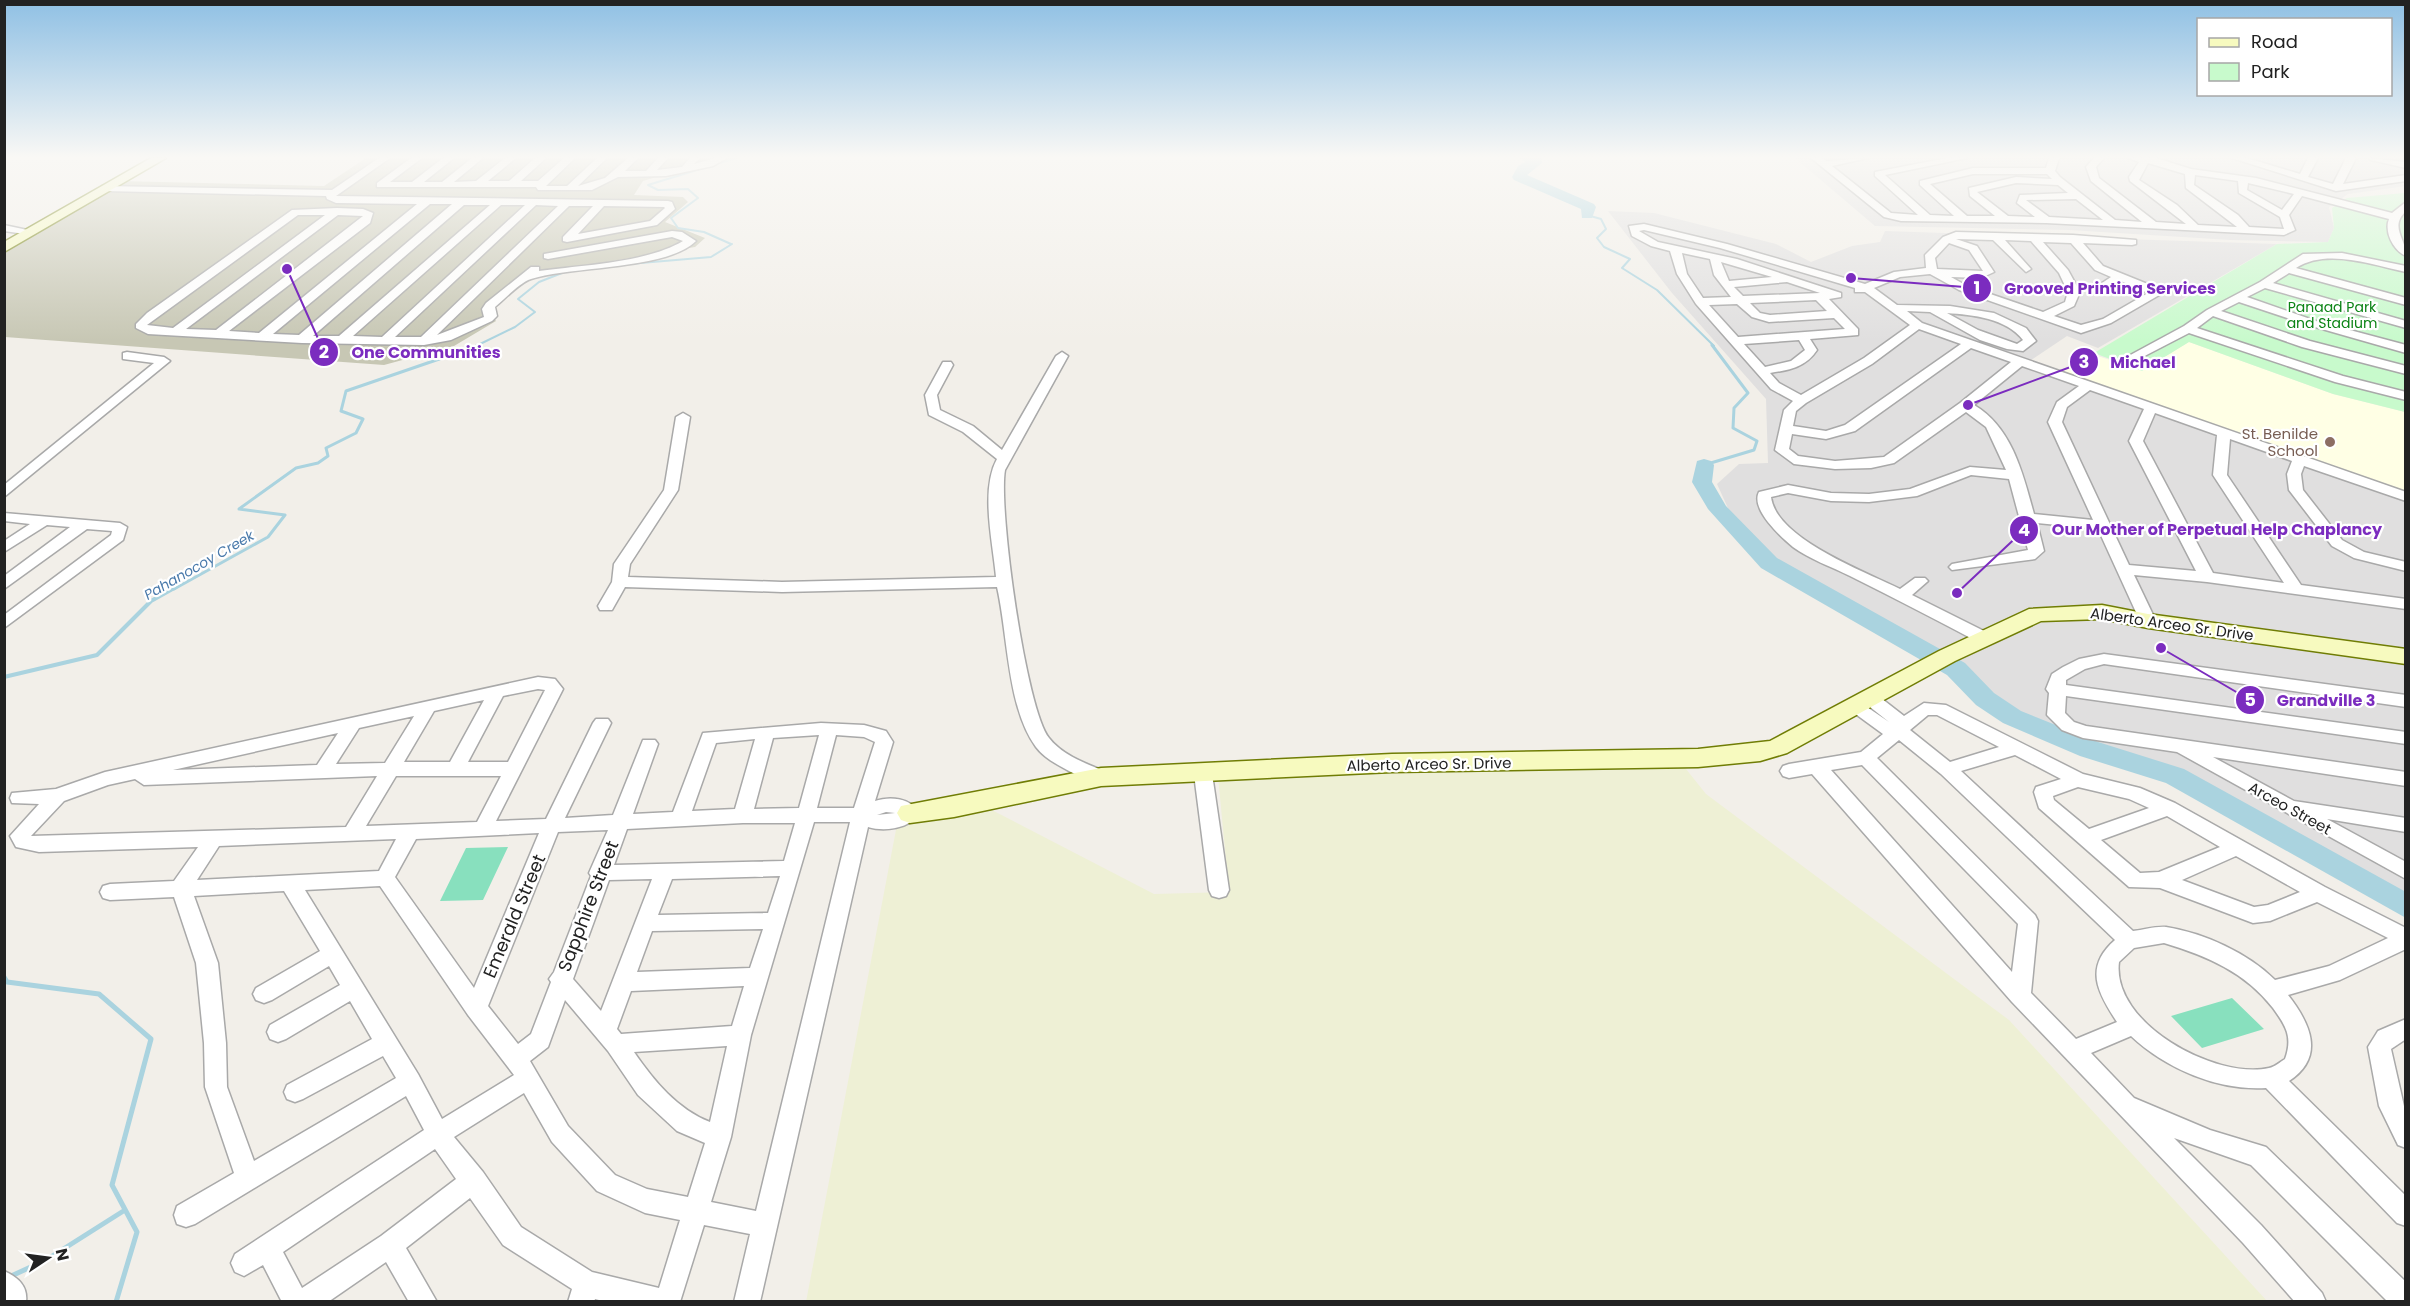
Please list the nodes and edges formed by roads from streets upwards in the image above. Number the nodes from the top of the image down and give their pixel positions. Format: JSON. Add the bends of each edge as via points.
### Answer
{"nodes":[{"id":1,"x":54,"y":219,"type":"edge"},
{"id":2,"x":285,"y":219,"type":"edge"},
{"id":3,"x":328,"y":219,"type":"edge"},
{"id":4,"x":367,"y":219,"type":"edge"},
{"id":5,"x":405,"y":219,"type":"edge"},
{"id":6,"x":441,"y":219,"type":"edge"},
{"id":7,"x":480,"y":219,"type":"edge"},
{"id":8,"x":516,"y":219,"type":"edge"},
{"id":9,"x":550,"y":219,"type":"edge"},
{"id":10,"x":586,"y":219,"type":"edge"},
{"id":11,"x":621,"y":219,"type":"edge"},
{"id":12,"x":658,"y":219,"type":"edge"},
{"id":13,"x":2005,"y":219,"type":"edge"},
{"id":14,"x":2108,"y":219,"type":"edge"},
{"id":15,"x":2145,"y":219,"type":"edge"},
{"id":16,"x":2186,"y":219,"type":"edge"},
{"id":17,"x":2236,"y":219,"type":"edge"},
{"id":18,"x":2285,"y":219,"type":"edge"},
{"id":19,"x":2393,"y":219,"type":"edge"},
{"id":20,"x":2046,"y":220,"type":"joint"},
{"id":21,"x":2112,"y":223,"type":"junction"},
{"id":22,"x":2153,"y":225,"type":"junction"},
{"id":23,"x":2195,"y":227,"type":"junction"},
{"id":24,"x":4,"y":228,"type":"edge"},
{"id":25,"x":2245,"y":229,"type":"junction"},
{"id":26,"x":610,"y":230,"type":"junction"},
{"id":27,"x":32,"y":232,"type":"junction"},
{"id":28,"x":1995,"y":235,"type":"junction"},
{"id":29,"x":2033,"y":237,"type":"junction"},
{"id":30,"x":2073,"y":238,"type":"junction"},
{"id":31,"x":567,"y":239,"type":"junction"},
{"id":32,"x":1947,"y":239,"type":"junction"},
{"id":33,"x":2132,"y":242,"type":"dead end"},
{"id":34,"x":4,"y":248,"type":"edge"},
{"id":35,"x":1675,"y":248,"type":"junction"},
{"id":36,"x":2406,"y":253,"type":"edge"},
{"id":37,"x":548,"y":256,"type":"junction"},
{"id":38,"x":1716,"y":257,"type":"junction"},
{"id":39,"x":2026,"y":269,"type":"dead end"},
{"id":40,"x":2287,"y":269,"type":"junction"},
{"id":41,"x":2406,"y":269,"type":"edge"},
{"id":42,"x":1934,"y":272,"type":"junction"},
{"id":43,"x":527,"y":276,"type":"junction"},
{"id":44,"x":2120,"y":277,"type":"junction"},
{"id":45,"x":1790,"y":280,"type":"junction"},
{"id":46,"x":1727,"y":284,"type":"junction"},
{"id":47,"x":2264,"y":284,"type":"junction"},
{"id":48,"x":2106,"y":285,"type":"dead end"},
{"id":49,"x":1867,"y":288,"type":"junction"},
{"id":50,"x":1838,"y":295,"type":"junction"},
{"id":51,"x":1820,"y":297,"type":"junction"},
{"id":52,"x":2238,"y":298,"type":"junction"},
{"id":53,"x":1740,"y":300,"type":"junction"},
{"id":54,"x":1700,"y":302,"type":"junction"},
{"id":55,"x":2406,"y":302,"type":"edge"},
{"id":56,"x":1898,"y":308,"type":"junction"},
{"id":57,"x":1933,"y":308,"type":"junction"},
{"id":58,"x":2211,"y":312,"type":"junction"},
{"id":59,"x":1838,"y":314,"type":"junction"},
{"id":60,"x":2043,"y":316,"type":"junction"},
{"id":61,"x":1918,"y":325,"type":"junction"},
{"id":62,"x":2406,"y":325,"type":"edge"},
{"id":63,"x":2188,"y":329,"type":"junction"},
{"id":64,"x":177,"y":330,"type":"junction"},
{"id":65,"x":221,"y":333,"type":"junction"},
{"id":66,"x":262,"y":336,"type":"junction"},
{"id":67,"x":1803,"y":337,"type":"junction"},
{"id":68,"x":302,"y":339,"type":"junction"},
{"id":69,"x":343,"y":339,"type":"junction"},
{"id":70,"x":385,"y":340,"type":"junction"},
{"id":71,"x":424,"y":341,"type":"junction"},
{"id":72,"x":1735,"y":341,"type":"junction"},
{"id":73,"x":1969,"y":344,"type":"junction"},
{"id":74,"x":2406,"y":349,"type":"edge"},
{"id":75,"x":127,"y":356,"type":"dead end"},
{"id":76,"x":1062,"y":356,"type":"dead end"},
{"id":77,"x":2129,"y":359,"type":"dead end"},
{"id":78,"x":2019,"y":362,"type":"junction"},
{"id":79,"x":946,"y":365,"type":"dead end"},
{"id":80,"x":2406,"y":370,"type":"edge"},
{"id":81,"x":1761,"y":371,"type":"junction"},
{"id":82,"x":2087,"y":386,"type":"junction"},
{"id":83,"x":2406,"y":396,"type":"edge"},
{"id":84,"x":1801,"y":400,"type":"junction"},
{"id":85,"x":1965,"y":406,"type":"junction"},
{"id":86,"x":2151,"y":408,"type":"junction"},
{"id":87,"x":683,"y":417,"type":"dead end"},
{"id":88,"x":1788,"y":429,"type":"junction"},
{"id":89,"x":2224,"y":433,"type":"junction"},
{"id":90,"x":1004,"y":458,"type":"junction"},
{"id":91,"x":2299,"y":461,"type":"junction"},
{"id":92,"x":2013,"y":475,"type":"junction"},
{"id":93,"x":4,"y":493,"type":"edge"},
{"id":94,"x":2406,"y":497,"type":"edge"},
{"id":95,"x":4,"y":517,"type":"edge"},
{"id":96,"x":2030,"y":518,"type":"junction"},
{"id":97,"x":46,"y":519,"type":"junction"},
{"id":98,"x":85,"y":523,"type":"junction"},
{"id":99,"x":2102,"y":525,"type":"junction"},
{"id":100,"x":4,"y":548,"type":"edge"},
{"id":101,"x":1958,"y":567,"type":"dead end"},
{"id":102,"x":2406,"y":567,"type":"edge"},
{"id":103,"x":2123,"y":569,"type":"junction"},
{"id":104,"x":2206,"y":577,"type":"junction"},
{"id":105,"x":1920,"y":581,"type":"dead end"},
{"id":106,"x":620,"y":582,"type":"junction"},
{"id":107,"x":1004,"y":582,"type":"junction"},
{"id":108,"x":4,"y":584,"type":"edge"},
{"id":109,"x":2296,"y":589,"type":"junction"},
{"id":110,"x":1900,"y":596,"type":"junction"},
{"id":111,"x":2406,"y":604,"type":"edge"},
{"id":112,"x":606,"y":606,"type":"dead end"},
{"id":113,"x":2148,"y":621,"type":"junction"},
{"id":114,"x":4,"y":623,"type":"edge"},
{"id":115,"x":1986,"y":639,"type":"junction"},
{"id":116,"x":2406,"y":657,"type":"edge"},
{"id":117,"x":2055,"y":689,"type":"junction"},
{"id":118,"x":497,"y":691,"type":"junction"},
{"id":119,"x":2406,"y":701,"type":"edge"},
{"id":120,"x":1863,"y":703,"type":"junction"},
{"id":121,"x":428,"y":707,"type":"junction"},
{"id":122,"x":602,"y":723,"type":"dead end"},
{"id":123,"x":353,"y":724,"type":"junction"},
{"id":124,"x":829,"y":730,"type":"junction"},
{"id":125,"x":1900,"y":731,"type":"junction"},
{"id":126,"x":765,"y":734,"type":"junction"},
{"id":127,"x":2406,"y":738,"type":"edge"},
{"id":128,"x":649,"y":744,"type":"dead end"},
{"id":129,"x":2176,"y":745,"type":"junction"},
{"id":130,"x":2014,"y":749,"type":"junction"},
{"id":131,"x":1866,"y":759,"type":"junction"},
{"id":132,"x":1817,"y":767,"type":"junction"},
{"id":133,"x":392,"y":769,"type":"junction"},
{"id":134,"x":512,"y":769,"type":"junction"},
{"id":135,"x":1947,"y":769,"type":"junction"},
{"id":136,"x":454,"y":771,"type":"junction"},
{"id":137,"x":1789,"y":771,"type":"dead end"},
{"id":138,"x":322,"y":772,"type":"junction"},
{"id":139,"x":1203,"y":774,"type":"junction"},
{"id":140,"x":1101,"y":777,"type":"junction"},
{"id":141,"x":105,"y":779,"type":"junction"},
{"id":142,"x":2406,"y":779,"type":"edge"},
{"id":143,"x":2078,"y":780,"type":"junction"},
{"id":144,"x":57,"y":796,"type":"junction"},
{"id":145,"x":19,"y":798,"type":"dead end"},
{"id":146,"x":2285,"y":806,"type":"junction"},
{"id":147,"x":2168,"y":808,"type":"junction"},
{"id":148,"x":910,"y":813,"type":"joint"},
{"id":149,"x":861,"y":815,"type":"junction"},
{"id":150,"x":743,"y":816,"type":"junction"},
{"id":151,"x":807,"y":817,"type":"junction"},
{"id":152,"x":680,"y":819,"type":"junction"},
{"id":153,"x":621,"y":821,"type":"junction"},
{"id":154,"x":552,"y":825,"type":"junction"},
{"id":155,"x":2406,"y":825,"type":"edge"},
{"id":156,"x":483,"y":829,"type":"junction"},
{"id":157,"x":411,"y":830,"type":"junction"},
{"id":158,"x":353,"y":832,"type":"junction"},
{"id":159,"x":215,"y":837,"type":"junction"},
{"id":160,"x":2085,"y":838,"type":"junction"},
{"id":161,"x":2238,"y":847,"type":"junction"},
{"id":162,"x":792,"y":868,"type":"junction"},
{"id":163,"x":665,"y":870,"type":"junction"},
{"id":164,"x":2406,"y":871,"type":"edge"},
{"id":165,"x":599,"y":873,"type":"junction"},
{"id":166,"x":385,"y":878,"type":"junction"},
{"id":167,"x":2161,"y":880,"type":"junction"},
{"id":168,"x":290,"y":883,"type":"junction"},
{"id":169,"x":181,"y":887,"type":"junction"},
{"id":170,"x":1219,"y":890,"type":"dead end"},
{"id":171,"x":110,"y":892,"type":"dead end"},
{"id":172,"x":2319,"y":893,"type":"junction"},
{"id":173,"x":776,"y":921,"type":"junction"},
{"id":174,"x":647,"y":923,"type":"junction"},
{"id":175,"x":2406,"y":938,"type":"edge"},
{"id":176,"x":2129,"y":940,"type":"junction"},
{"id":177,"x":332,"y":954,"type":"junction"},
{"id":178,"x":758,"y":977,"type":"junction"},
{"id":179,"x":560,"y":979,"type":"junction"},
{"id":180,"x":622,"y":982,"type":"junction"},
{"id":181,"x":353,"y":988,"type":"junction"},
{"id":182,"x":2273,"y":990,"type":"junction"},
{"id":183,"x":264,"y":994,"type":"dead end"},
{"id":184,"x":2020,"y":996,"type":"junction"},
{"id":185,"x":476,"y":1008,"type":"junction"},
{"id":186,"x":2134,"y":1025,"type":"junction"},
{"id":187,"x":2406,"y":1028,"type":"edge"},
{"id":188,"x":278,"y":1032,"type":"dead end"},
{"id":189,"x":740,"y":1035,"type":"junction"},
{"id":190,"x":610,"y":1038,"type":"junction"},
{"id":191,"x":385,"y":1043,"type":"junction"},
{"id":192,"x":2072,"y":1051,"type":"junction"},
{"id":193,"x":521,"y":1069,"type":"junction"},
{"id":194,"x":2271,"y":1078,"type":"junction"},
{"id":195,"x":410,"y":1081,"type":"junction"},
{"id":196,"x":295,"y":1092,"type":"dead end"},
{"id":197,"x":2124,"y":1103,"type":"junction"},
{"id":198,"x":2403,"y":1131,"type":"edge"},
{"id":199,"x":438,"y":1134,"type":"junction"},
{"id":200,"x":719,"y":1137,"type":"junction"},
{"id":201,"x":248,"y":1180,"type":"junction"},
{"id":202,"x":474,"y":1180,"type":"junction"},
{"id":203,"x":696,"y":1210,"type":"junction"},
{"id":204,"x":2406,"y":1214,"type":"edge"},
{"id":205,"x":186,"y":1215,"type":"dead end"},
{"id":206,"x":766,"y":1226,"type":"junction"},
{"id":207,"x":390,"y":1245,"type":"junction"},
{"id":208,"x":267,"y":1248,"type":"junction"},
{"id":209,"x":244,"y":1263,"type":"dead end"},
{"id":210,"x":584,"y":1293,"type":"edge"},
{"id":211,"x":2406,"y":1301,"type":"edge"},
{"id":212,"x":296,"y":1302,"type":"edge"},
{"id":213,"x":304,"y":1302,"type":"edge"},
{"id":214,"x":424,"y":1302,"type":"edge"},
{"id":215,"x":666,"y":1302,"type":"edge"},
{"id":216,"x":747,"y":1302,"type":"edge"},
{"id":217,"x":2313,"y":1302,"type":"edge"}],
"edges":[{"from":1,"to":27,"type":"street"},
{"from":2,"to":64,"type":"street","via":[[140,326],[148,330]]},
{"from":3,"to":64,"type":"street"},
{"from":4,"to":65,"type":"street"},
{"from":5,"to":66,"type":"street"},
{"from":6,"to":68,"type":"street"},
{"from":7,"to":69,"type":"street"},
{"from":8,"to":70,"type":"street"},
{"from":9,"to":71,"type":"street"},
{"from":10,"to":31,"type":"street"},
{"from":11,"to":26,"type":"street"},
{"from":12,"to":26,"type":"street"},
{"from":13,"to":20,"type":"street"},
{"from":14,"to":21,"type":"street"},
{"from":15,"to":22,"type":"street"},
{"from":16,"to":23,"type":"street"},
{"from":17,"to":25,"type":"street"},
{"from":18,"to":25,"type":"street","via":[[2289,232]]},
{"from":19,"to":36,"type":"street","via":[[2393,238]]},
{"from":20,"to":21,"type":"street"},
{"from":21,"to":22,"type":"street"},
{"from":22,"to":23,"type":"street"},
{"from":23,"to":25,"type":"street"},
{"from":24,"to":27,"type":"street"},
{"from":26,"to":31,"type":"street"},
{"from":27,"to":34,"type":"street"},
{"from":28,"to":29,"type":"street"},
{"from":28,"to":32,"type":"street","via":[[1956,235]]},
{"from":28,"to":39,"type":"street"},
{"from":29,"to":30,"type":"street"},
{"from":29,"to":60,"type":"street","via":[[2064,272],[2074,292],[2070,304]]},
{"from":30,"to":33,"type":"street"},
{"from":30,"to":44,"type":"street","via":[[2099,268]]},
{"from":31,"to":37,"type":"street"},
{"from":32,"to":42,"type":"street","via":[[1929,257]]},
{"from":32,"to":42,"type":"street","via":[[1973,248],[1989,272]]},
{"from":35,"to":38,"type":"street"},
{"from":35,"to":49,"type":"street","via":[[1643,239],[1633,228],[1700,240]]},
{"from":35,"to":54,"type":"street","via":[[1682,274]]},
{"from":37,"to":43,"type":"street"},
{"from":37,"to":43,"type":"street","via":[[672,234],[691,241],[674,250],[630,260]]},
{"from":38,"to":45,"type":"street"},
{"from":38,"to":46,"type":"street","via":[[1718,272]]},
{"from":40,"to":41,"type":"street","via":[[2307,256],[2324,255]]},
{"from":40,"to":47,"type":"street"},
{"from":40,"to":55,"type":"street"},
{"from":42,"to":49,"type":"street","via":[[1898,274]]},
{"from":42,"to":60,"type":"street","via":[[1963,288]]},
{"from":43,"to":71,"type":"street","via":[[490,305],[488,320],[447,337]]},
{"from":44,"to":48,"type":"street"},
{"from":44,"to":60,"type":"street","via":[[2155,294],[2108,321],[2083,329]]},
{"from":45,"to":46,"type":"street"},
{"from":45,"to":50,"type":"street"},
{"from":46,"to":53,"type":"street"},
{"from":47,"to":52,"type":"street"},
{"from":47,"to":62,"type":"street"},
{"from":49,"to":50,"type":"street"},
{"from":49,"to":56,"type":"street"},
{"from":50,"to":51,"type":"street"},
{"from":51,"to":53,"type":"street"},
{"from":51,"to":59,"type":"street"},
{"from":52,"to":58,"type":"street"},
{"from":52,"to":74,"type":"street"},
{"from":53,"to":54,"type":"street"},
{"from":53,"to":59,"type":"street","via":[[1761,318]]},
{"from":54,"to":72,"type":"street"},
{"from":56,"to":57,"type":"street"},
{"from":56,"to":61,"type":"street"},
{"from":57,"to":57,"type":"street","via":[[1963,310],[1994,319],[2024,332],[2031,342],[2019,348],[2005,344],[1953,324]]},
{"from":58,"to":63,"type":"street"},
{"from":58,"to":80,"type":"street","via":[[2306,344]]},
{"from":59,"to":67,"type":"street","via":[[1854,332]]},
{"from":61,"to":73,"type":"street"},
{"from":61,"to":84,"type":"street","via":[[1868,361]]},
{"from":63,"to":77,"type":"street"},
{"from":63,"to":83,"type":"street","via":[[2339,379]]},
{"from":64,"to":65,"type":"street"},
{"from":65,"to":66,"type":"street"},
{"from":66,"to":68,"type":"street"},
{"from":67,"to":72,"type":"street"},
{"from":67,"to":81,"type":"street","via":[[1811,350],[1808,356],[1796,363]]},
{"from":68,"to":69,"type":"street"},
{"from":69,"to":70,"type":"street"},
{"from":70,"to":71,"type":"street"},
{"from":72,"to":81,"type":"street"},
{"from":73,"to":78,"type":"street"},
{"from":73,"to":88,"type":"street","via":[[1850,428],[1826,435]]},
{"from":75,"to":93,"type":"street","via":[[164,361]]},
{"from":76,"to":90,"type":"street"},
{"from":78,"to":82,"type":"street"},
{"from":78,"to":85,"type":"street"},
{"from":79,"to":90,"type":"street","via":[[931,395],[934,412],[968,429]]},
{"from":81,"to":84,"type":"street","via":[[1775,387]]},
{"from":82,"to":86,"type":"street"},
{"from":82,"to":99,"type":"street","via":[[2062,402],[2056,410],[2055,422]]},
{"from":84,"to":88,"type":"street","via":[[1790,410]]},
{"from":85,"to":88,"type":"street","via":[[1889,460],[1871,464],[1794,460],[1782,450]]},
{"from":85,"to":92,"type":"street","via":[[1993,426]]},
{"from":86,"to":89,"type":"street"},
{"from":86,"to":104,"type":"street","via":[[2136,441]]},
{"from":87,"to":106,"type":"street","via":[[671,490],[622,564]]},
{"from":89,"to":91,"type":"street"},
{"from":89,"to":109,"type":"street","via":[[2220,475]]},
{"from":90,"to":107,"type":"street","via":[[995,487]]},
{"from":91,"to":94,"type":"street"},
{"from":91,"to":102,"type":"street","via":[[2294,474],[2296,490],[2337,543],[2358,555]]},
{"from":92,"to":96,"type":"street"},
{"from":92,"to":110,"type":"street","via":[[1970,471],[1912,493],[1869,498],[1832,497],[1788,489],[1764,495],[1774,519],[1799,544]]},
{"from":95,"to":97,"type":"street"},
{"from":96,"to":99,"type":"street"},
{"from":96,"to":101,"type":"street","via":[[2036,551],[2030,556]]},
{"from":97,"to":98,"type":"street"},
{"from":97,"to":100,"type":"street"},
{"from":98,"to":108,"type":"street"},
{"from":98,"to":114,"type":"street","via":[[120,526],[121,531]]},
{"from":99,"to":103,"type":"street"},
{"from":103,"to":104,"type":"street"},
{"from":103,"to":113,"type":"street"},
{"from":104,"to":109,"type":"street"},
{"from":105,"to":110,"type":"street"},
{"from":106,"to":107,"type":"street","via":[[782,587]]},
{"from":106,"to":112,"type":"street"},
{"from":107,"to":140,"type":"street","via":[[1025,691],[1041,742],[1065,761]]},
{"from":109,"to":111,"type":"street"},
{"from":110,"to":115,"type":"street"},
{"from":113,"to":115,"type":"street","name":"Alberto Arceo Sr. Drive","via":[[2102,612],[2059,612],[2037,615]]},
{"from":113,"to":116,"type":"street","name":"Alberto Arceo Sr. Drive"},
{"from":115,"to":120,"type":"street","name":"Alberto Arceo Sr. Drive"},
{"from":117,"to":119,"type":"street","via":[[2058,678],[2069,669],[2104,659]]},
{"from":117,"to":127,"type":"street"},
{"from":117,"to":129,"type":"street","via":[[2056,715],[2067,726],[2083,732]]},
{"from":118,"to":121,"type":"street"},
{"from":118,"to":134,"type":"street","via":[[537,682],[549,683],[554,689]]},
{"from":118,"to":136,"type":"street"},
{"from":120,"to":125,"type":"street","via":[[1874,721]]},
{"from":120,"to":139,"type":"street","name":"Alberto Arceo Sr. Drive","via":[[1778,747],[1760,752],[1698,758],[1392,763]]},
{"from":121,"to":123,"type":"street"},
{"from":121,"to":133,"type":"street"},
{"from":122,"to":154,"type":"street","name":"Emerald Street"},
{"from":123,"to":138,"type":"street"},
{"from":123,"to":141,"type":"street"},
{"from":124,"to":126,"type":"street"},
{"from":124,"to":149,"type":"street","via":[[872,732],[884,742]]},
{"from":124,"to":151,"type":"street"},
{"from":125,"to":130,"type":"street","via":[[1931,707]]},
{"from":125,"to":131,"type":"street"},
{"from":125,"to":135,"type":"street"},
{"from":126,"to":150,"type":"street"},
{"from":126,"to":152,"type":"street","via":[[710,737]]},
{"from":128,"to":153,"type":"street","name":"Sapphire Street"},
{"from":129,"to":142,"type":"street"},
{"from":129,"to":146,"type":"street","name":"Arceo Street"},
{"from":130,"to":135,"type":"street"},
{"from":130,"to":143,"type":"street"},
{"from":131,"to":132,"type":"street"},
{"from":131,"to":184,"type":"street","via":[[2028,921]]},
{"from":132,"to":137,"type":"street"},
{"from":132,"to":184,"type":"street"},
{"from":133,"to":136,"type":"street"},
{"from":133,"to":138,"type":"street"},
{"from":133,"to":158,"type":"street"},
{"from":134,"to":136,"type":"street"},
{"from":134,"to":156,"type":"street"},
{"from":135,"to":176,"type":"street"},
{"from":138,"to":141,"type":"street"},
{"from":139,"to":140,"type":"street","name":"Alberto Arceo Sr. Drive"},
{"from":139,"to":170,"type":"street"},
{"from":140,"to":148,"type":"street","name":"Alberto Arceo Sr. Drive"},
{"from":141,"to":144,"type":"street"},
{"from":143,"to":147,"type":"street","via":[[2133,793]]},
{"from":143,"to":160,"type":"street","via":[[2043,792],[2046,804]]},
{"from":144,"to":145,"type":"street"},
{"from":144,"to":159,"type":"street","via":[[20,836],[23,842],[39,845]]},
{"from":146,"to":155,"type":"street"},
{"from":146,"to":164,"type":"street","name":"Arceo Street"},
{"from":147,"to":160,"type":"street"},
{"from":147,"to":161,"type":"street"},
{"from":148,"to":149,"type":"street","via":[[900,820],[871,823]]},
{"from":149,"to":151,"type":"street"},
{"from":149,"to":206,"type":"street"},
{"from":150,"to":151,"type":"street"},
{"from":150,"to":152,"type":"street"},
{"from":151,"to":162,"type":"street"},
{"from":152,"to":153,"type":"street"},
{"from":153,"to":154,"type":"street"},
{"from":153,"to":165,"type":"street","name":"Sapphire Street"},
{"from":154,"to":156,"type":"street"},
{"from":154,"to":185,"type":"street","name":"Emerald Street"},
{"from":156,"to":157,"type":"street"},
{"from":157,"to":158,"type":"street"},
{"from":157,"to":166,"type":"street"},
{"from":158,"to":159,"type":"street"},
{"from":159,"to":169,"type":"street"},
{"from":160,"to":167,"type":"street","via":[[2136,881]]},
{"from":161,"to":167,"type":"street"},
{"from":161,"to":172,"type":"street"},
{"from":162,"to":163,"type":"street"},
{"from":162,"to":173,"type":"street"},
{"from":163,"to":165,"type":"street"},
{"from":163,"to":174,"type":"street"},
{"from":165,"to":179,"type":"street","name":"Sapphire Street"},
{"from":166,"to":168,"type":"street"},
{"from":166,"to":185,"type":"street"},
{"from":167,"to":172,"type":"street","via":[[2253,915],[2270,913]]},
{"from":168,"to":169,"type":"street"},
{"from":168,"to":177,"type":"street"},
{"from":169,"to":171,"type":"street"},
{"from":169,"to":201,"type":"street","via":[[207,963],[216,1088]]},
{"from":172,"to":175,"type":"street"},
{"from":173,"to":174,"type":"street"},
{"from":173,"to":178,"type":"street"},
{"from":174,"to":180,"type":"street"},
{"from":175,"to":182,"type":"street","via":[[2333,974]]},
{"from":176,"to":182,"type":"street","via":[[2164,936],[2208,946],[2252,971]]},
{"from":176,"to":186,"type":"street","via":[[2109,958],[2107,977],[2115,999]]},
{"from":177,"to":181,"type":"street"},
{"from":177,"to":183,"type":"street"},
{"from":178,"to":180,"type":"street"},
{"from":178,"to":189,"type":"street"},
{"from":179,"to":190,"type":"street"},
{"from":179,"to":193,"type":"street","name":"Sapphire Street","via":[[540,1040]]},
{"from":180,"to":190,"type":"street"},
{"from":181,"to":188,"type":"street"},
{"from":181,"to":191,"type":"street"},
{"from":182,"to":194,"type":"street","via":[[2296,1023],[2301,1042],[2294,1065]]},
{"from":184,"to":192,"type":"street"},
{"from":185,"to":193,"type":"street"},
{"from":186,"to":192,"type":"street"},
{"from":186,"to":194,"type":"street","via":[[2165,1051],[2193,1066],[2235,1079]]},
{"from":187,"to":198,"type":"street","via":[[2386,1038],[2379,1047]]},
{"from":189,"to":190,"type":"street"},
{"from":189,"to":200,"type":"street"},
{"from":190,"to":200,"type":"street","via":[[646,1088],[670,1111],[685,1123]]},
{"from":191,"to":195,"type":"street"},
{"from":191,"to":196,"type":"street"},
{"from":192,"to":197,"type":"street"},
{"from":193,"to":199,"type":"street","name":"Sapphire Street"},
{"from":193,"to":203,"type":"street","via":[[560,1134],[606,1183],[645,1201]]},
{"from":194,"to":204,"type":"street"},
{"from":195,"to":199,"type":"street"},
{"from":195,"to":201,"type":"street"},
{"from":197,"to":211,"type":"street","via":[[2190,1135],[2258,1155]]},
{"from":197,"to":217,"type":"street"},
{"from":199,"to":202,"type":"street"},
{"from":199,"to":208,"type":"street","name":"Sapphire Street"},
{"from":200,"to":203,"type":"street"},
{"from":201,"to":205,"type":"street"},
{"from":202,"to":207,"type":"street"},
{"from":202,"to":210,"type":"street","via":[[512,1236]]},
{"from":203,"to":206,"type":"street"},
{"from":203,"to":215,"type":"street"},
{"from":206,"to":216,"type":"street"},
{"from":207,"to":213,"type":"street"},
{"from":207,"to":214,"type":"street"},
{"from":208,"to":209,"type":"street","name":"Sapphire Street"},
{"from":208,"to":212,"type":"street"},
{"from":210,"to":215,"type":"street"}]}
